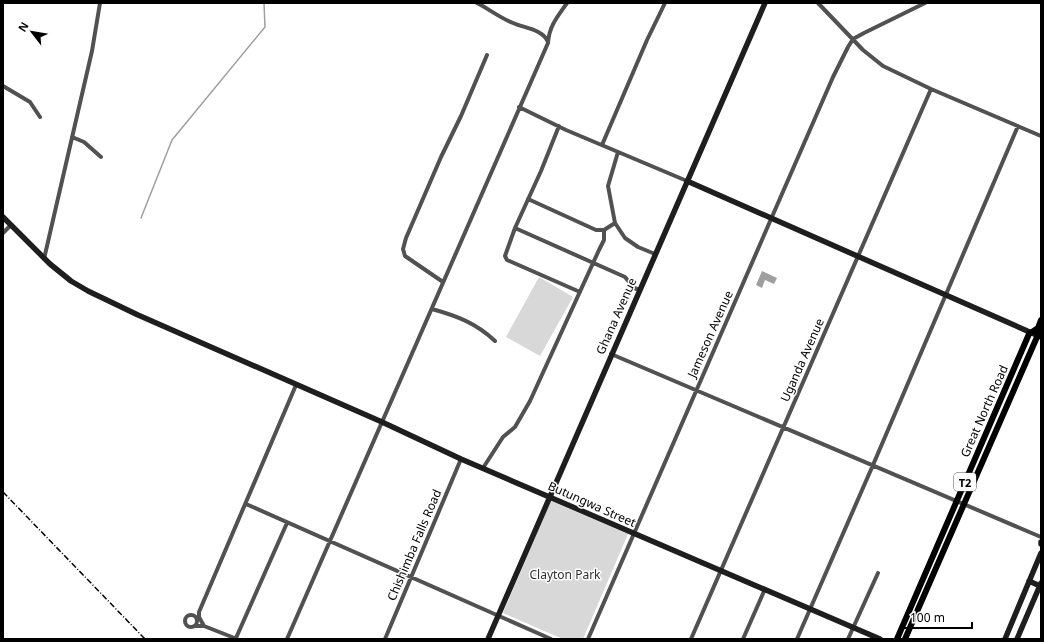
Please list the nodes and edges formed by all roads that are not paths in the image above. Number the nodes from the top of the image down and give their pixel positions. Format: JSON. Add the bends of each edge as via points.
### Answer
{"nodes":[{"id":1,"x":100,"y":3,"type":"edge"},
{"id":2,"x":477,"y":3,"type":"edge"},
{"id":3,"x":567,"y":3,"type":"edge"},
{"id":4,"x":665,"y":3,"type":"edge"},
{"id":5,"x":765,"y":3,"type":"edge"},
{"id":6,"x":818,"y":3,"type":"edge"},
{"id":7,"x":924,"y":3,"type":"edge"},
{"id":8,"x":853,"y":39,"type":"junction"},
{"id":9,"x":548,"y":42,"type":"junction"},
{"id":10,"x":487,"y":55,"type":"dead end"},
{"id":11,"x":3,"y":86,"type":"edge"},
{"id":12,"x":931,"y":89,"type":"junction"},
{"id":13,"x":519,"y":107,"type":"junction"},
{"id":14,"x":40,"y":117,"type":"dead end"},
{"id":15,"x":559,"y":126,"type":"junction"},
{"id":16,"x":1018,"y":126,"type":"junction"},
{"id":17,"x":1041,"y":136,"type":"edge"},
{"id":18,"x":72,"y":137,"type":"junction"},
{"id":19,"x":602,"y":145,"type":"junction"},
{"id":20,"x":618,"y":152,"type":"junction"},
{"id":21,"x":101,"y":157,"type":"dead end"},
{"id":22,"x":687,"y":181,"type":"junction"},
{"id":23,"x":528,"y":199,"type":"junction"},
{"id":24,"x":3,"y":217,"type":"edge"},
{"id":25,"x":771,"y":219,"type":"junction"},
{"id":26,"x":615,"y":223,"type":"junction"},
{"id":27,"x":11,"y":225,"type":"junction"},
{"id":28,"x":516,"y":228,"type":"junction"},
{"id":29,"x":604,"y":230,"type":"junction"},
{"id":30,"x":3,"y":233,"type":"edge"},
{"id":31,"x":655,"y":254,"type":"junction"},
{"id":32,"x":858,"y":257,"type":"junction"},
{"id":33,"x":44,"y":259,"type":"junction"},
{"id":34,"x":593,"y":263,"type":"junction"},
{"id":35,"x":443,"y":282,"type":"junction"},
{"id":36,"x":640,"y":290,"type":"junction"},
{"id":37,"x":580,"y":292,"type":"junction"},
{"id":38,"x":946,"y":295,"type":"junction"},
{"id":39,"x":432,"y":309,"type":"junction"},
{"id":40,"x":1041,"y":320,"type":"edge"},
{"id":41,"x":1038,"y":328,"type":"junction"},
{"id":42,"x":1030,"y":333,"type":"junction"},
{"id":43,"x":1039,"y":336,"type":"edge"},
{"id":44,"x":495,"y":341,"type":"dead end"},
{"id":45,"x":611,"y":354,"type":"junction"},
{"id":46,"x":296,"y":385,"type":"junction"},
{"id":47,"x":696,"y":390,"type":"junction"},
{"id":48,"x":382,"y":422,"type":"junction"},
{"id":49,"x":783,"y":427,"type":"junction"},
{"id":50,"x":461,"y":459,"type":"junction"},
{"id":51,"x":873,"y":465,"type":"junction"},
{"id":52,"x":482,"y":468,"type":"junction"},
{"id":53,"x":549,"y":497,"type":"junction"},
{"id":54,"x":956,"y":501,"type":"junction"},
{"id":55,"x":246,"y":504,"type":"junction"},
{"id":56,"x":964,"y":504,"type":"junction"},
{"id":57,"x":287,"y":523,"type":"junction"},
{"id":58,"x":633,"y":534,"type":"junction"},
{"id":59,"x":1041,"y":537,"type":"edge"},
{"id":60,"x":330,"y":541,"type":"junction"},
{"id":61,"x":1041,"y":553,"type":"edge"},
{"id":62,"x":931,"y":561,"type":"junction"},
{"id":63,"x":938,"y":564,"type":"junction"},
{"id":64,"x":721,"y":570,"type":"junction"},
{"id":65,"x":926,"y":570,"type":"junction"},
{"id":66,"x":878,"y":573,"type":"dead end"},
{"id":67,"x":934,"y":574,"type":"junction"},
{"id":68,"x":411,"y":577,"type":"junction"},
{"id":69,"x":1029,"y":581,"type":"junction"},
{"id":70,"x":1040,"y":585,"type":"edge"},
{"id":71,"x":765,"y":589,"type":"junction"},
{"id":72,"x":811,"y":609,"type":"junction"},
{"id":73,"x":199,"y":612,"type":"junction"},
{"id":74,"x":194,"y":615,"type":"junction"},
{"id":75,"x":498,"y":616,"type":"junction"},
{"id":76,"x":201,"y":621,"type":"junction"},
{"id":77,"x":194,"y":626,"type":"junction"},
{"id":78,"x":204,"y":626,"type":"junction"},
{"id":79,"x":853,"y":628,"type":"junction"},
{"id":80,"x":237,"y":639,"type":"edge"},
{"id":81,"x":287,"y":639,"type":"edge"},
{"id":82,"x":385,"y":639,"type":"edge"},
{"id":83,"x":488,"y":639,"type":"edge"},
{"id":84,"x":551,"y":639,"type":"edge"},
{"id":85,"x":588,"y":639,"type":"edge"},
{"id":86,"x":691,"y":639,"type":"edge"},
{"id":87,"x":743,"y":639,"type":"edge"},
{"id":88,"x":797,"y":639,"type":"edge"},
{"id":89,"x":848,"y":639,"type":"edge"},
{"id":90,"x":880,"y":639,"type":"edge"},
{"id":91,"x":897,"y":639,"type":"edge"},
{"id":92,"x":905,"y":639,"type":"edge"},
{"id":93,"x":1005,"y":639,"type":"edge"},
{"id":94,"x":1017,"y":639,"type":"edge"}],
"edges":[{"from":1,"to":18,"type":"street"},
{"from":2,"to":9,"type":"street","via":[[513,23],[542,35]]},
{"from":3,"to":9,"type":"street","via":[[552,24]]},
{"from":4,"to":19,"type":"street"},
{"from":5,"to":22,"type":"main road","name":"Ghana Avenue"},
{"from":6,"to":8,"type":"street"},
{"from":7,"to":8,"type":"street"},
{"from":8,"to":12,"type":"street","via":[[883,66]]},
{"from":8,"to":25,"type":"street","name":"Jameson Avenue","via":[[833,77]]},
{"from":9,"to":13,"type":"street"},
{"from":10,"to":35,"type":"street","via":[[403,249],[405,256]]},
{"from":11,"to":14,"type":"street","via":[[30,102]]},
{"from":12,"to":16,"type":"street"},
{"from":12,"to":32,"type":"street","name":"Uganda Avenue"},
{"from":13,"to":15,"type":"street"},
{"from":13,"to":35,"type":"street"},
{"from":15,"to":19,"type":"street"},
{"from":15,"to":23,"type":"street"},
{"from":16,"to":17,"type":"street"},
{"from":16,"to":38,"type":"street"},
{"from":18,"to":21,"type":"street","via":[[84,142]]},
{"from":18,"to":33,"type":"street"},
{"from":19,"to":20,"type":"street"},
{"from":20,"to":22,"type":"street"},
{"from":20,"to":26,"type":"street","via":[[608,186]]},
{"from":22,"to":25,"type":"main road"},
{"from":22,"to":31,"type":"main road","name":"Ghana Avenue"},
{"from":23,"to":28,"type":"street"},
{"from":23,"to":29,"type":"street","via":[[596,230]]},
{"from":24,"to":27,"type":"main road","name":"Butungwa Street"},
{"from":25,"to":32,"type":"main road"},
{"from":25,"to":47,"type":"street","name":"Jameson Avenue"},
{"from":26,"to":29,"type":"street"},
{"from":26,"to":31,"type":"street","via":[[625,238]]},
{"from":27,"to":30,"type":"street"},
{"from":27,"to":33,"type":"main road","name":"Butungwa Street"},
{"from":28,"to":34,"type":"street"},
{"from":28,"to":37,"type":"street","via":[[505,254],[506,258]]},
{"from":29,"to":34,"type":"street","via":[[604,240]]},
{"from":31,"to":36,"type":"main road","name":"Ghana Avenue"},
{"from":32,"to":38,"type":"main road"},
{"from":32,"to":49,"type":"street","name":"Uganda Avenue"},
{"from":33,"to":46,"type":"main road","name":"Butungwa Street","via":[[88,291]]},
{"from":34,"to":36,"type":"street","via":[[625,277],[634,288]]},
{"from":34,"to":37,"type":"street"},
{"from":35,"to":39,"type":"street"},
{"from":36,"to":45,"type":"main road","name":"Ghana Avenue"},
{"from":37,"to":52,"type":"street","via":[[530,401],[515,427],[503,437]]},
{"from":38,"to":42,"type":"main road"},
{"from":38,"to":51,"type":"street"},
{"from":39,"to":44,"type":"street","via":[[476,325]]},
{"from":39,"to":48,"type":"street"},
{"from":40,"to":41,"type":"highway","name":"Great North Road","number":"T2"},
{"from":41,"to":42,"type":"highway"},
{"from":41,"to":43,"type":"highway","name":"Great North Road","number":"T2"},
{"from":42,"to":43,"type":"main road"},
{"from":42,"to":54,"type":"highway","name":"Great North Road","number":"T2"},
{"from":43,"to":56,"type":"highway","name":"Great North Road","number":"T2"},
{"from":45,"to":47,"type":"street"},
{"from":45,"to":53,"type":"main road","name":"Ghana Avenue"},
{"from":46,"to":48,"type":"main road","name":"Butungwa Street"},
{"from":46,"to":55,"type":"street"},
{"from":47,"to":49,"type":"street"},
{"from":47,"to":58,"type":"street","name":"Jameson Avenue"},
{"from":48,"to":50,"type":"main road","name":"Butungwa Street"},
{"from":48,"to":60,"type":"street"},
{"from":49,"to":51,"type":"street"},
{"from":49,"to":64,"type":"street","name":"Uganda Avenue"},
{"from":50,"to":52,"type":"main road","name":"Butungwa Street"},
{"from":50,"to":68,"type":"street","name":"Chishimba Falls Road"},
{"from":51,"to":54,"type":"street"},
{"from":51,"to":72,"type":"street"},
{"from":52,"to":53,"type":"main road","name":"Butungwa Street"},
{"from":53,"to":58,"type":"main road","name":"Butungwa Street"},
{"from":53,"to":75,"type":"main road","name":"Ghana Avenue"},
{"from":54,"to":56,"type":"street"},
{"from":54,"to":62,"type":"highway","name":"Great North Road","number":"T2"},
{"from":55,"to":57,"type":"street"},
{"from":55,"to":73,"type":"street"},
{"from":56,"to":59,"type":"street"},
{"from":56,"to":63,"type":"highway","name":"Great North Road","number":"T2"},
{"from":57,"to":60,"type":"street"},
{"from":57,"to":80,"type":"street"},
{"from":58,"to":64,"type":"main road","name":"Butungwa Street"},
{"from":58,"to":85,"type":"street","name":"Jameson Avenue"},
{"from":60,"to":68,"type":"street"},
{"from":60,"to":81,"type":"street"},
{"from":61,"to":69,"type":"main road"},
{"from":62,"to":63,"type":"highway","via":[[933,565]]},
{"from":62,"to":65,"type":"highway","name":"Great North Road","number":"T2"},
{"from":63,"to":67,"type":"highway","name":"Great North Road","number":"T2"},
{"from":64,"to":71,"type":"main road","name":"Butungwa Street"},
{"from":64,"to":86,"type":"street","name":"Uganda Avenue"},
{"from":65,"to":67,"type":"highway","via":[[932,570]]},
{"from":65,"to":91,"type":"highway","name":"Great North Road","number":"T2"},
{"from":66,"to":79,"type":"street"},
{"from":67,"to":92,"type":"highway","name":"Great North Road","number":"T2"},
{"from":68,"to":75,"type":"street"},
{"from":68,"to":82,"type":"street","name":"Chishimba Falls Road"},
{"from":69,"to":70,"type":"main road"},
{"from":69,"to":93,"type":"main road"},
{"from":70,"to":94,"type":"main road"},
{"from":71,"to":72,"type":"main road","name":"Butungwa Street"},
{"from":71,"to":87,"type":"street"},
{"from":72,"to":79,"type":"main road","name":"Butungwa Street"},
{"from":72,"to":88,"type":"street"},
{"from":73,"to":74,"type":"street"},
{"from":73,"to":76,"type":"street"},
{"from":74,"to":76,"type":"street"},
{"from":74,"to":77,"type":"street","via":[[197,622]]},
{"from":74,"to":77,"type":"street","via":[[186,616],[185,622],[189,626]]},
{"from":75,"to":83,"type":"main road","name":"Ghana Avenue"},
{"from":75,"to":84,"type":"street"},
{"from":76,"to":78,"type":"street"},
{"from":77,"to":78,"type":"street"},
{"from":78,"to":80,"type":"street"},
{"from":79,"to":89,"type":"street"},
{"from":79,"to":90,"type":"main road","name":"Butungwa Street"}]}
